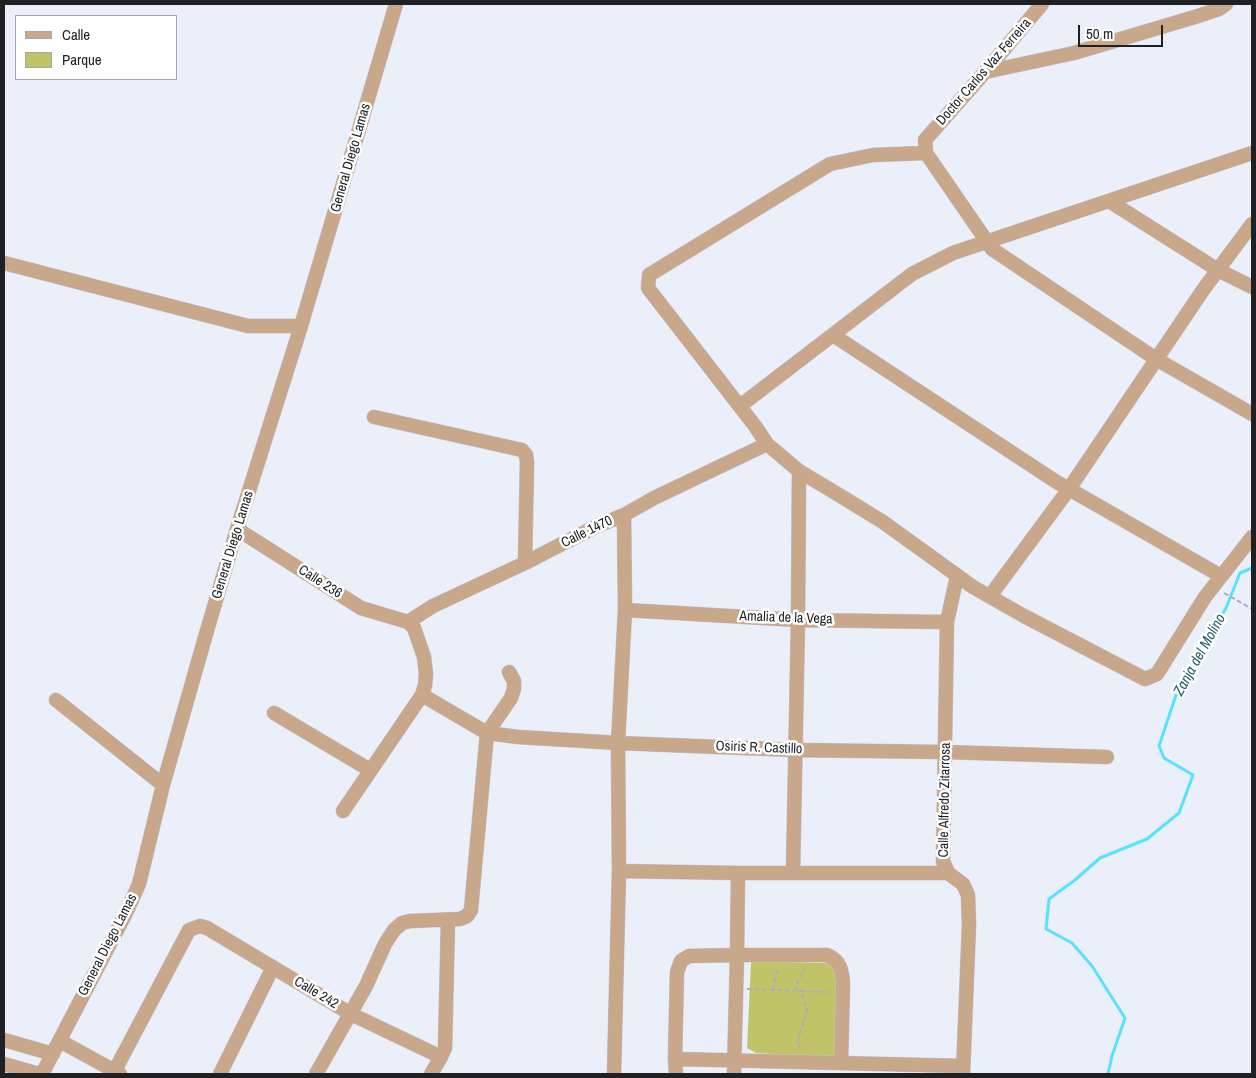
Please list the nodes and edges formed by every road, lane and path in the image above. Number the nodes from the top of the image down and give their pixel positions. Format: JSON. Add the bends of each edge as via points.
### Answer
{"nodes":[{"id":1,"x":396,"y":4,"type":"edge"},
{"id":2,"x":1042,"y":4,"type":"edge"},
{"id":3,"x":1226,"y":4,"type":"edge"},
{"id":4,"x":985,"y":72,"type":"junction"},
{"id":5,"x":926,"y":146,"type":"junction"},
{"id":6,"x":1252,"y":153,"type":"edge"},
{"id":7,"x":1109,"y":201,"type":"junction"},
{"id":8,"x":1252,"y":224,"type":"edge"},
{"id":9,"x":987,"y":242,"type":"junction"},
{"id":10,"x":4,"y":263,"type":"edge"},
{"id":11,"x":1218,"y":270,"type":"junction"},
{"id":12,"x":1252,"y":287,"type":"edge"},
{"id":13,"x":301,"y":326,"type":"junction"},
{"id":14,"x":833,"y":334,"type":"junction"},
{"id":15,"x":1156,"y":359,"type":"junction"},
{"id":16,"x":740,"y":406,"type":"junction"},
{"id":17,"x":1252,"y":414,"type":"edge"},
{"id":18,"x":374,"y":417,"type":"dead end"},
{"id":19,"x":767,"y":444,"type":"junction"},
{"id":20,"x":799,"y":472,"type":"junction"},
{"id":21,"x":1069,"y":489,"type":"junction"},
{"id":22,"x":624,"y":515,"type":"junction"},
{"id":23,"x":237,"y":529,"type":"junction"},
{"id":24,"x":1252,"y":537,"type":"edge"},
{"id":25,"x":525,"y":563,"type":"junction"},
{"id":26,"x":957,"y":576,"type":"junction"},
{"id":27,"x":1217,"y":581,"type":"junction"},
{"id":28,"x":990,"y":596,"type":"junction"},
{"id":29,"x":1252,"y":609,"type":"edge"},
{"id":30,"x":625,"y":610,"type":"junction"},
{"id":31,"x":798,"y":620,"type":"junction"},
{"id":32,"x":408,"y":622,"type":"junction"},
{"id":33,"x":947,"y":622,"type":"junction"},
{"id":34,"x":509,"y":672,"type":"dead end"},
{"id":35,"x":422,"y":695,"type":"junction"},
{"id":36,"x":56,"y":700,"type":"dead end"},
{"id":37,"x":274,"y":713,"type":"dead end"},
{"id":38,"x":487,"y":733,"type":"junction"},
{"id":39,"x":618,"y":744,"type":"junction"},
{"id":40,"x":795,"y":750,"type":"junction"},
{"id":41,"x":945,"y":752,"type":"junction"},
{"id":42,"x":1107,"y":757,"type":"dead end"},
{"id":43,"x":370,"y":770,"type":"junction"},
{"id":44,"x":163,"y":785,"type":"junction"},
{"id":45,"x":343,"y":811,"type":"dead end"},
{"id":46,"x":619,"y":871,"type":"junction"},
{"id":47,"x":738,"y":873,"type":"junction"},
{"id":48,"x":793,"y":873,"type":"junction"},
{"id":49,"x":948,"y":873,"type":"junction"},
{"id":50,"x":448,"y":920,"type":"junction"},
{"id":51,"x":738,"y":955,"type":"junction"},
{"id":52,"x":781,"y":955,"type":"junction"},
{"id":53,"x":812,"y":955,"type":"junction"},
{"id":54,"x":273,"y":967,"type":"junction"},
{"id":55,"x":737,"y":989,"type":"junction"},
{"id":56,"x":773,"y":990,"type":"junction"},
{"id":57,"x":797,"y":991,"type":"junction"},
{"id":58,"x":802,"y":991,"type":"junction"},
{"id":59,"x":842,"y":993,"type":"junction"},
{"id":60,"x":351,"y":1014,"type":"junction"},
{"id":61,"x":4,"y":1040,"type":"edge"},
{"id":62,"x":60,"y":1041,"type":"junction"},
{"id":63,"x":53,"y":1054,"type":"junction"},
{"id":64,"x":441,"y":1057,"type":"junction"},
{"id":65,"x":675,"y":1059,"type":"junction"},
{"id":66,"x":804,"y":1062,"type":"junction"},
{"id":67,"x":841,"y":1063,"type":"junction"},
{"id":68,"x":4,"y":1064,"type":"edge"},
{"id":69,"x":734,"y":1068,"type":"edge"},
{"id":70,"x":963,"y":1070,"type":"edge"},
{"id":71,"x":116,"y":1073,"type":"edge"},
{"id":72,"x":40,"y":1074,"type":"edge"},
{"id":73,"x":220,"y":1074,"type":"edge"},
{"id":74,"x":316,"y":1074,"type":"edge"},
{"id":75,"x":431,"y":1074,"type":"edge"},
{"id":76,"x":614,"y":1074,"type":"edge"},
{"id":77,"x":676,"y":1074,"type":"edge"}],
"edges":[{"from":1,"to":13,"type":"street","name":"General Diego Lamas"},
{"from":2,"to":4,"type":"street","name":"Doctor Carlos Vaz Ferreira"},
{"from":3,"to":4,"type":"street","via":[[1198,16],[1074,53]]},
{"from":4,"to":5,"type":"street","name":"Doctor Carlos Vaz Ferreira"},
{"from":5,"to":9,"type":"street"},
{"from":5,"to":16,"type":"street","via":[[830,164],[649,275],[648,288]]},
{"from":6,"to":7,"type":"street"},
{"from":7,"to":9,"type":"street"},
{"from":7,"to":11,"type":"street"},
{"from":8,"to":11,"type":"street"},
{"from":9,"to":14,"type":"street","via":[[953,253],[912,274]]},
{"from":9,"to":15,"type":"street","via":[[992,249]]},
{"from":10,"to":13,"type":"street","via":[[248,326]]},
{"from":11,"to":12,"type":"street"},
{"from":11,"to":15,"type":"street"},
{"from":13,"to":23,"type":"street","name":"General Diego Lamas"},
{"from":14,"to":16,"type":"street"},
{"from":14,"to":21,"type":"street"},
{"from":15,"to":17,"type":"street"},
{"from":15,"to":21,"type":"street"},
{"from":16,"to":19,"type":"street"},
{"from":18,"to":25,"type":"street","via":[[522,450],[527,462]]},
{"from":19,"to":20,"type":"street"},
{"from":19,"to":22,"type":"street","name":"Calle 1470"},
{"from":20,"to":26,"type":"street","via":[[883,522]]},
{"from":20,"to":31,"type":"street"},
{"from":21,"to":27,"type":"street"},
{"from":21,"to":28,"type":"street"},
{"from":22,"to":25,"type":"street","name":"Calle 1470"},
{"from":22,"to":30,"type":"street"},
{"from":23,"to":32,"type":"street","name":"Calle 236","via":[[361,608]]},
{"from":23,"to":44,"type":"street","name":"General Diego Lamas"},
{"from":24,"to":27,"type":"street"},
{"from":25,"to":32,"type":"street","name":"Calle 1470","via":[[433,606]]},
{"from":26,"to":28,"type":"street"},
{"from":26,"to":33,"type":"street","name":"Calle Alfredo Zitarrosa"},
{"from":27,"to":28,"type":"street","via":[[1156,674],[1145,679]]},
{"from":27,"to":29,"type":"path"},
{"from":30,"to":31,"type":"street","name":"Amalia de la Vega"},
{"from":30,"to":39,"type":"street"},
{"from":31,"to":33,"type":"street","name":"Amalia de la Vega"},
{"from":31,"to":40,"type":"street"},
{"from":32,"to":35,"type":"street","via":[[418,636],[424,656],[426,674]]},
{"from":33,"to":41,"type":"street","name":"Calle Alfredo Zitarrosa"},
{"from":34,"to":38,"type":"street","via":[[514,690]]},
{"from":35,"to":38,"type":"street","name":"Osiris R. Castillo"},
{"from":35,"to":43,"type":"street"},
{"from":36,"to":44,"type":"street"},
{"from":37,"to":43,"type":"street"},
{"from":38,"to":39,"type":"street","name":"Osiris R. Castillo"},
{"from":38,"to":50,"type":"street","via":[[471,910],[467,916]]},
{"from":39,"to":40,"type":"street","name":"Osiris R. Castillo"},
{"from":39,"to":46,"type":"street"},
{"from":40,"to":41,"type":"street","name":"Osiris R. Castillo"},
{"from":40,"to":48,"type":"street"},
{"from":41,"to":42,"type":"street","name":"Osiris R. Castillo"},
{"from":41,"to":49,"type":"street","name":"Calle Alfredo Zitarrosa","via":[[943,861]]},
{"from":43,"to":45,"type":"street"},
{"from":44,"to":62,"type":"street","name":"General Diego Lamas","via":[[139,884]]},
{"from":46,"to":47,"type":"street"},
{"from":46,"to":76,"type":"street"},
{"from":47,"to":48,"type":"street"},
{"from":47,"to":51,"type":"street"},
{"from":48,"to":49,"type":"street"},
{"from":49,"to":70,"type":"street","name":"Calle Alfredo Zitarrosa","via":[[963,884],[968,896]]},
{"from":50,"to":60,"type":"street","via":[[410,921],[394,930]]},
{"from":50,"to":64,"type":"street","via":[[445,1048]]},
{"from":51,"to":52,"type":"street"},
{"from":51,"to":55,"type":"street"},
{"from":51,"to":65,"type":"street","via":[[689,956],[682,961],[677,972]]},
{"from":52,"to":53,"type":"street"},
{"from":52,"to":56,"type":"path"},
{"from":53,"to":57,"type":"path","via":[[796,985]]},
{"from":53,"to":59,"type":"street","via":[[832,957],[838,962],[842,971]]},
{"from":54,"to":60,"type":"street","name":"Calle 242"},
{"from":54,"to":71,"type":"street","name":"Calle 242","via":[[207,928],[200,926],[189,930]]},
{"from":54,"to":73,"type":"street"},
{"from":55,"to":56,"type":"path"},
{"from":55,"to":69,"type":"street"},
{"from":56,"to":57,"type":"path"},
{"from":57,"to":58,"type":"path"},
{"from":58,"to":59,"type":"path"},
{"from":58,"to":66,"type":"path","via":[[807,1010],[798,1040]]},
{"from":59,"to":67,"type":"street"},
{"from":60,"to":64,"type":"street","name":"Calle 242"},
{"from":60,"to":74,"type":"street"},
{"from":61,"to":63,"type":"street"},
{"from":62,"to":63,"type":"street","name":"General Diego Lamas"},
{"from":62,"to":71,"type":"street"},
{"from":63,"to":72,"type":"street","name":"General Diego Lamas"},
{"from":64,"to":75,"type":"street"},
{"from":65,"to":69,"type":"street"},
{"from":65,"to":77,"type":"street"},
{"from":66,"to":67,"type":"street"},
{"from":66,"to":69,"type":"street"},
{"from":67,"to":70,"type":"street"},
{"from":68,"to":72,"type":"street"}]}
